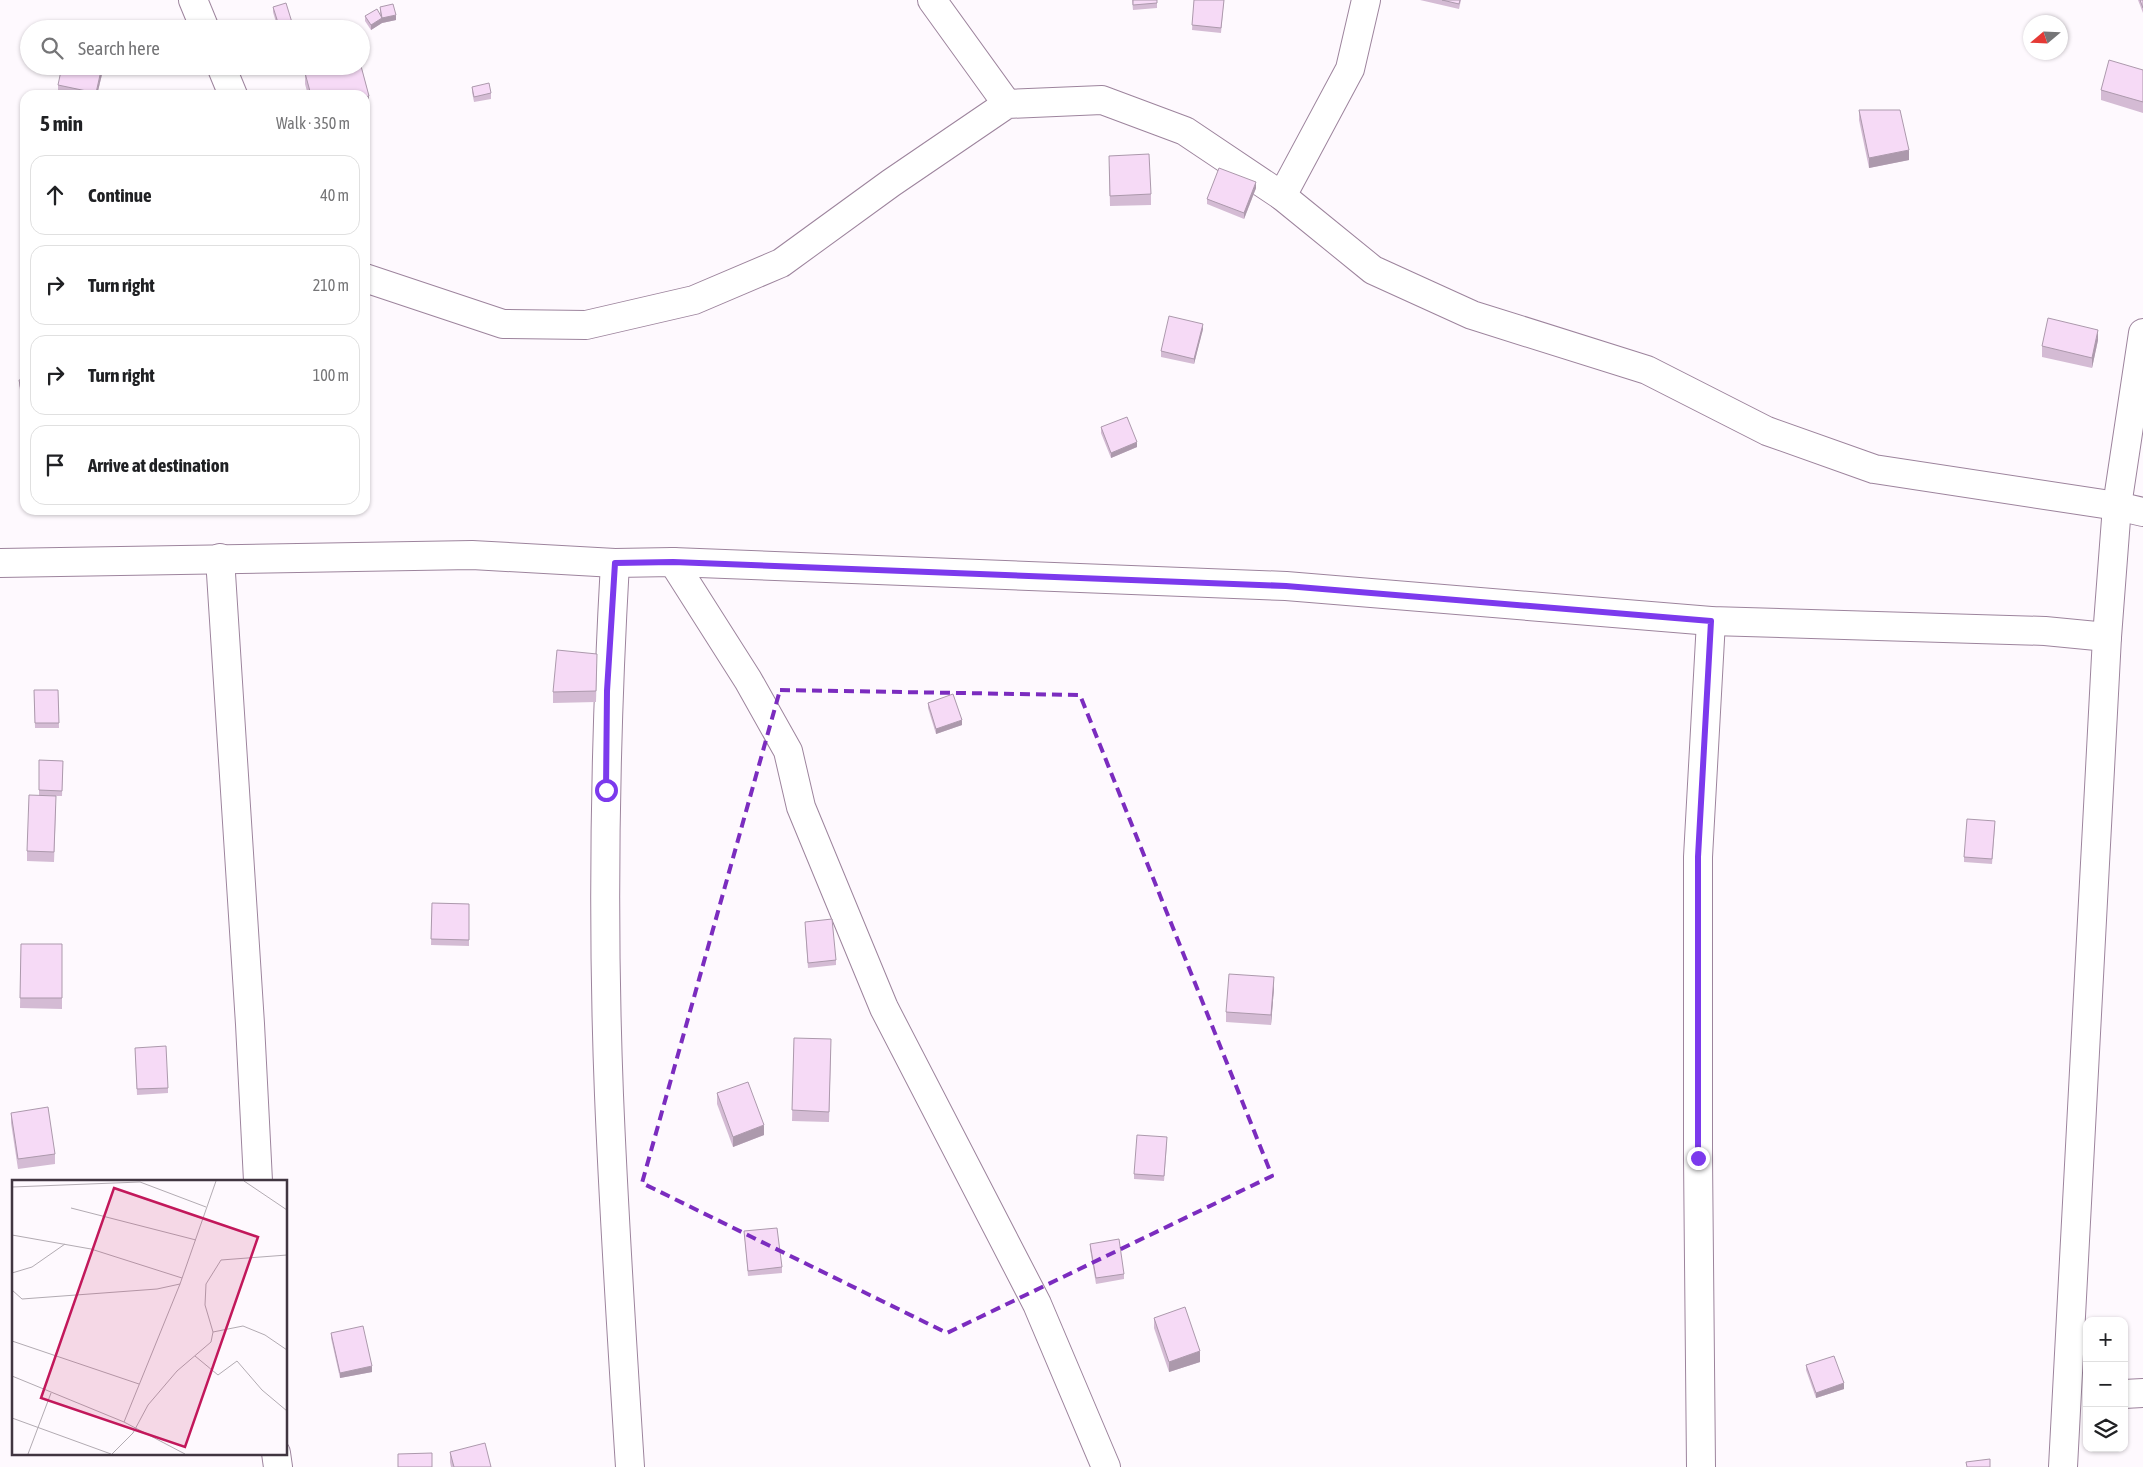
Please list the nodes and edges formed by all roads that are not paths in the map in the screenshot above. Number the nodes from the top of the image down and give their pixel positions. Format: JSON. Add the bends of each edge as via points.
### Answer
{"nodes":[{"id":1,"x":194,"y":0,"type":"edge"},
{"id":2,"x":932,"y":0,"type":"edge"},
{"id":3,"x":1366,"y":0,"type":"edge"},
{"id":4,"x":202,"y":20,"type":"edge"},
{"id":5,"x":224,"y":75,"type":"edge"},
{"id":6,"x":230,"y":90,"type":"edge"},
{"id":7,"x":1007,"y":104,"type":"junction"},
{"id":8,"x":1282,"y":196,"type":"junction"},
{"id":9,"x":370,"y":280,"type":"edge"},
{"id":10,"x":2143,"y":333,"type":"edge"},
{"id":11,"x":2117,"y":506,"type":"junction"},
{"id":12,"x":2143,"y":512,"type":"edge"},
{"id":13,"x":220,"y":558,"type":"junction"},
{"id":14,"x":673,"y":562,"type":"junction"},
{"id":15,"x":0,"y":563,"type":"edge"},
{"id":16,"x":615,"y":563,"type":"junction"},
{"id":17,"x":1711,"y":621,"type":"junction"},
{"id":18,"x":2107,"y":637,"type":"junction"},
{"id":19,"x":258,"y":1180,"type":"edge"},
{"id":20,"x":2143,"y":1393,"type":"edge"},
{"id":21,"x":2128,"y":1394,"type":"edge"},
{"id":22,"x":2077,"y":1395,"type":"edge"},
{"id":23,"x":276,"y":1454,"type":"edge"},
{"id":24,"x":278,"y":1467,"type":"edge"},
{"id":25,"x":630,"y":1467,"type":"edge"},
{"id":26,"x":1106,"y":1467,"type":"edge"},
{"id":27,"x":1701,"y":1467,"type":"edge"},
{"id":28,"x":2062,"y":1467,"type":"edge"}],
"edges":[{"from":1,"to":4,"type":"street"},
{"from":2,"to":7,"type":"street"},
{"from":3,"to":8,"type":"street","via":[[1350,69]]},
{"from":5,"to":6,"type":"street"},
{"from":7,"to":8,"type":"street","via":[[1102,100],[1185,131]]},
{"from":7,"to":9,"type":"street","via":[[781,263],[694,300],[586,325],[502,324]]},
{"from":8,"to":11,"type":"street","via":[[1373,270],[1472,315],[1647,370],[1767,431],[1874,469]]},
{"from":10,"to":11,"type":"street"},
{"from":11,"to":12,"type":"street"},
{"from":11,"to":18,"type":"street"},
{"from":13,"to":15,"type":"street"},
{"from":13,"to":16,"type":"street","via":[[472,555]]},
{"from":13,"to":19,"type":"street"},
{"from":14,"to":16,"type":"street"},
{"from":14,"to":17,"type":"street","via":[[1286,586]]},
{"from":14,"to":26,"type":"street","via":[[748,680],[788,751],[801,807],[884,1008],[1037,1304]]},
{"from":16,"to":25,"type":"street","via":[[607,691],[606,938],[609,1093]]},
{"from":17,"to":18,"type":"street","via":[[2045,631]]},
{"from":17,"to":27,"type":"street","via":[[1698,857]]},
{"from":18,"to":22,"type":"street"},
{"from":20,"to":21,"type":"street"},
{"from":22,"to":28,"type":"street"},
{"from":23,"to":24,"type":"street"}]}
